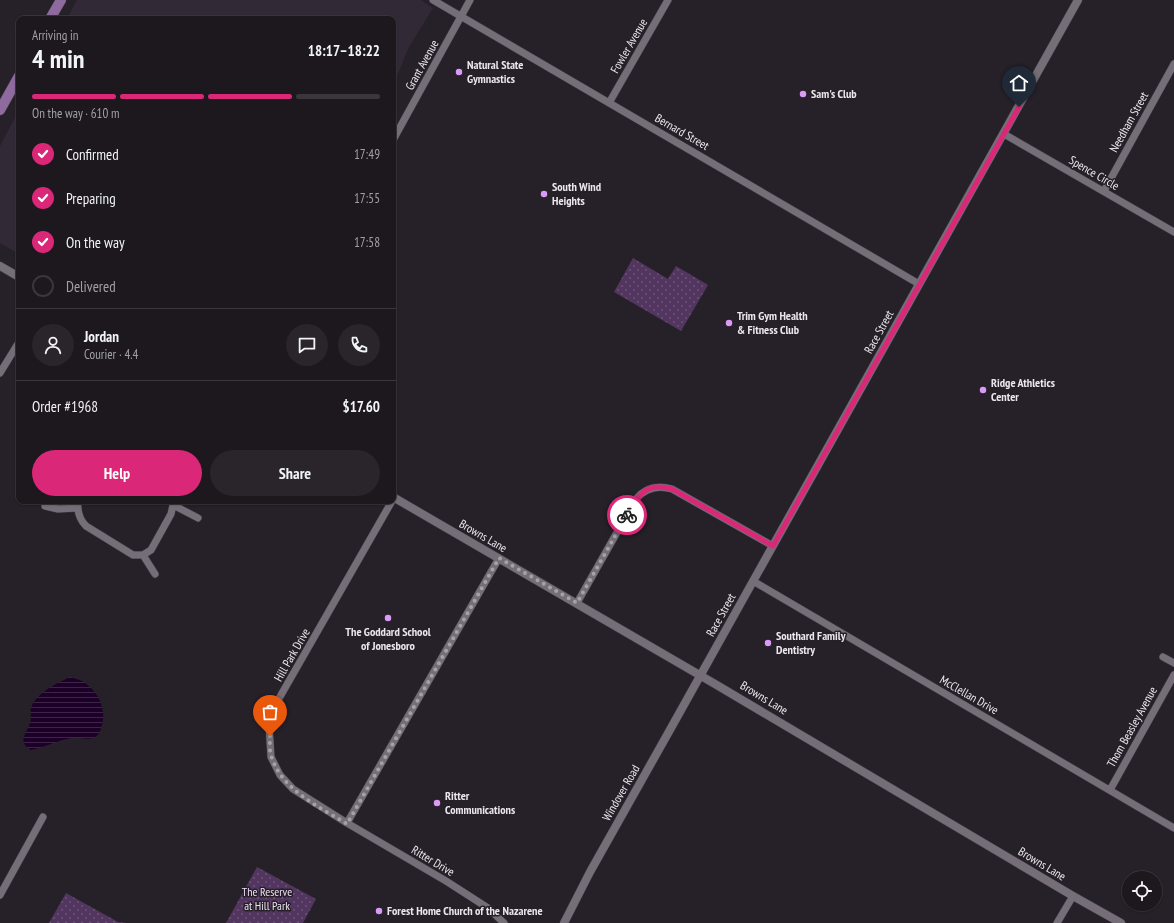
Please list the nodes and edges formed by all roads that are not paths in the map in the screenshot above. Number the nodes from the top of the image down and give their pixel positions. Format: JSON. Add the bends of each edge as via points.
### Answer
{"nodes":[{"id":1,"x":61,"y":0,"type":"edge"},
{"id":2,"x":433,"y":0,"type":"edge"},
{"id":3,"x":470,"y":0,"type":"edge"},
{"id":4,"x":668,"y":0,"type":"edge"},
{"id":5,"x":1078,"y":0,"type":"edge"},
{"id":6,"x":52,"y":16,"type":"edge"},
{"id":7,"x":461,"y":17,"type":"junction"},
{"id":8,"x":1174,"y":64,"type":"edge"},
{"id":9,"x":16,"y":81,"type":"edge"},
{"id":10,"x":609,"y":102,"type":"junction"},
{"id":11,"x":0,"y":110,"type":"edge"},
{"id":12,"x":1004,"y":134,"type":"junction"},
{"id":13,"x":396,"y":135,"type":"edge"},
{"id":14,"x":1104,"y":191,"type":"junction"},
{"id":15,"x":1174,"y":232,"type":"edge"},
{"id":16,"x":0,"y":266,"type":"edge"},
{"id":17,"x":16,"y":275,"type":"edge"},
{"id":18,"x":919,"y":284,"type":"junction"},
{"id":19,"x":16,"y":347,"type":"edge"},
{"id":20,"x":0,"y":373,"type":"edge"},
{"id":21,"x":396,"y":501,"type":"edge"},
{"id":22,"x":78,"y":504,"type":"edge"},
{"id":23,"x":174,"y":504,"type":"edge"},
{"id":24,"x":176,"y":504,"type":"edge"},
{"id":25,"x":390,"y":504,"type":"edge"},
{"id":26,"x":45,"y":506,"type":"dead end"},
{"id":27,"x":198,"y":518,"type":"dead end"},
{"id":28,"x":773,"y":546,"type":"junction"},
{"id":29,"x":143,"y":555,"type":"junction"},
{"id":30,"x":499,"y":558,"type":"junction"},
{"id":31,"x":155,"y":574,"type":"dead end"},
{"id":32,"x":753,"y":581,"type":"junction"},
{"id":33,"x":577,"y":603,"type":"junction"},
{"id":34,"x":1162,"y":657,"type":"dead end"},
{"id":35,"x":1174,"y":663,"type":"edge"},
{"id":36,"x":1174,"y":675,"type":"edge"},
{"id":37,"x":700,"y":676,"type":"junction"},
{"id":38,"x":1110,"y":790,"type":"junction"},
{"id":39,"x":43,"y":817,"type":"dead end"},
{"id":40,"x":347,"y":824,"type":"junction"},
{"id":41,"x":1174,"y":828,"type":"edge"},
{"id":42,"x":0,"y":895,"type":"edge"},
{"id":43,"x":1073,"y":896,"type":"junction"},
{"id":44,"x":504,"y":923,"type":"edge"},
{"id":45,"x":564,"y":923,"type":"edge"},
{"id":46,"x":1057,"y":923,"type":"edge"},
{"id":47,"x":1121,"y":923,"type":"edge"}],
"edges":[{"from":1,"to":6,"type":"main road"},
{"from":2,"to":7,"type":"street","name":"Bernard Street"},
{"from":3,"to":7,"type":"street","name":"Grant Avenue"},
{"from":4,"to":10,"type":"street","name":"Fowler Avenue"},
{"from":5,"to":12,"type":"street","name":"Race Street"},
{"from":7,"to":10,"type":"street","name":"Bernard Street"},
{"from":7,"to":13,"type":"street","name":"Grant Avenue"},
{"from":8,"to":14,"type":"street","name":"Needham Street"},
{"from":9,"to":11,"type":"main road"},
{"from":10,"to":18,"type":"street","name":"Bernard Street"},
{"from":12,"to":14,"type":"street","name":"Spence Circle"},
{"from":12,"to":18,"type":"street","name":"Race Street"},
{"from":14,"to":15,"type":"street","name":"Spence Circle"},
{"from":16,"to":17,"type":"street"},
{"from":18,"to":28,"type":"street","name":"Race Street"},
{"from":19,"to":20,"type":"street"},
{"from":21,"to":30,"type":"street","name":"Browns Lane"},
{"from":22,"to":26,"type":"street","via":[[58,509]]},
{"from":22,"to":29,"type":"street","via":[[80,517],[86,526],[133,555]]},
{"from":23,"to":29,"type":"street","via":[[151,550]]},
{"from":24,"to":27,"type":"street"},
{"from":25,"to":40,"type":"street","name":"Hill Park Drive","via":[[273,709],[269,725],[271,757],[280,775],[293,790]]},
{"from":28,"to":32,"type":"street","name":"Race Street"},
{"from":28,"to":33,"type":"street","via":[[672,489],[649,489],[636,499]]},
{"from":29,"to":31,"type":"street"},
{"from":30,"to":33,"type":"street","name":"Browns Lane"},
{"from":30,"to":40,"type":"street"},
{"from":32,"to":37,"type":"street","name":"Race Street"},
{"from":32,"to":38,"type":"street","name":"McClellan Drive"},
{"from":33,"to":37,"type":"street","name":"Browns Lane"},
{"from":34,"to":35,"type":"street"},
{"from":36,"to":38,"type":"street","name":"Thom Beasley Avenue"},
{"from":37,"to":43,"type":"street","name":"Browns Lane"},
{"from":37,"to":45,"type":"street","name":"Windover Road"},
{"from":38,"to":41,"type":"street","name":"McClellan Drive"},
{"from":39,"to":42,"type":"street"},
{"from":40,"to":44,"type":"street","name":"Ritter Drive","via":[[446,881],[488,908]]},
{"from":43,"to":46,"type":"street"},
{"from":43,"to":47,"type":"street","name":"Browns Lane"}]}
